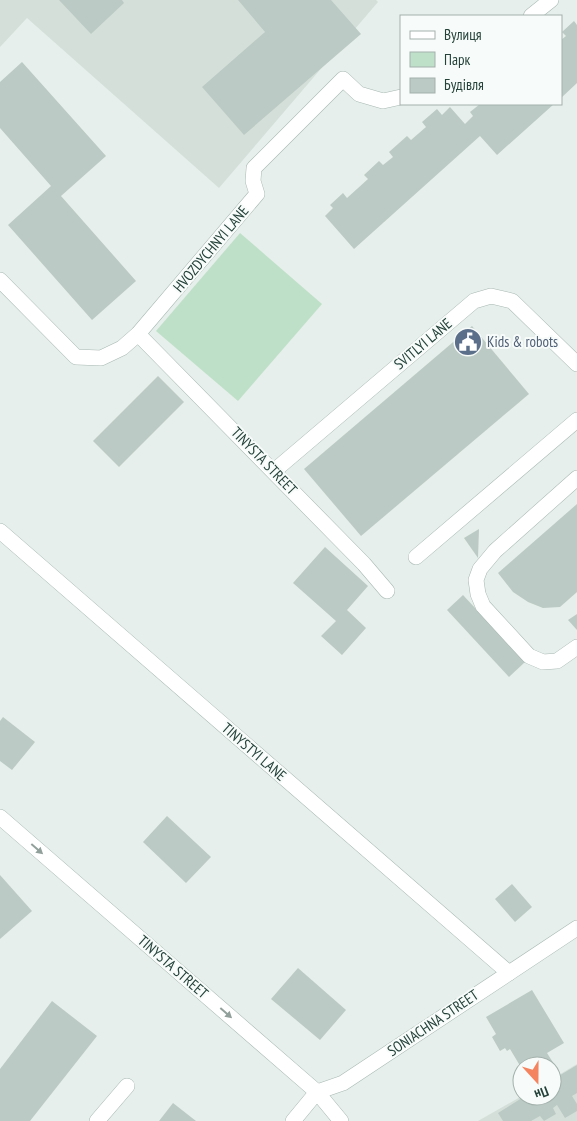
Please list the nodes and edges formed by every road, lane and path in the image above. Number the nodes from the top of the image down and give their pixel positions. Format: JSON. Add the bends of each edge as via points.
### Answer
{"nodes":[{"id":1,"x":551,"y":0,"type":"edge"},
{"id":2,"x":532,"y":15,"type":"edge"},
{"id":3,"x":400,"y":97,"type":"edge"},
{"id":4,"x":0,"y":280,"type":"edge"},
{"id":5,"x":138,"y":334,"type":"junction"},
{"id":6,"x":577,"y":364,"type":"edge"},
{"id":7,"x":577,"y":420,"type":"edge"},
{"id":8,"x":274,"y":471,"type":"junction"},
{"id":9,"x":577,"y":478,"type":"edge"},
{"id":10,"x":0,"y":531,"type":"edge"},
{"id":11,"x":416,"y":557,"type":"dead end"},
{"id":12,"x":387,"y":591,"type":"dead end"},
{"id":13,"x":577,"y":647,"type":"edge"},
{"id":14,"x":0,"y":817,"type":"edge"},
{"id":15,"x":577,"y":928,"type":"edge"},
{"id":16,"x":509,"y":972,"type":"junction"},
{"id":17,"x":127,"y":1086,"type":"dead end"},
{"id":18,"x":318,"y":1092,"type":"junction"},
{"id":19,"x":97,"y":1121,"type":"edge"},
{"id":20,"x":293,"y":1121,"type":"edge"},
{"id":21,"x":341,"y":1121,"type":"edge"}],
"edges":[{"from":1,"to":2,"type":"street"},
{"from":3,"to":5,"type":"street","name":"HVOZDYCHNYI LANE","via":[[383,101],[359,94],[344,79],[254,168],[253,181],[258,194]]},
{"from":4,"to":5,"type":"street","name":"HVOZDYCHNYI LANE","via":[[76,357],[101,358],[122,348]]},
{"from":5,"to":8,"type":"street","name":"TINYSTA STREET"},
{"from":6,"to":8,"type":"street","name":"SVITLYI LANE","via":[[512,301],[491,296],[474,301]]},
{"from":7,"to":11,"type":"street"},
{"from":8,"to":12,"type":"street","name":"TINYSTA STREET"},
{"from":9,"to":13,"type":"street","via":[[495,550],[480,569],[476,580],[483,606],[529,656],[543,662],[557,661]]},
{"from":10,"to":16,"type":"street","name":"TINYSTYI LANE"},
{"from":14,"to":18,"type":"street","name":"TINYSTA STREET","one_way":true},
{"from":15,"to":16,"type":"street","name":"SONIACHNA STREET"},
{"from":16,"to":18,"type":"street","name":"SONIACHNA STREET","via":[[343,1084]]},
{"from":17,"to":19,"type":"street"},
{"from":18,"to":20,"type":"street"},
{"from":18,"to":21,"type":"street","name":"TINYSTA STREET"}]}
